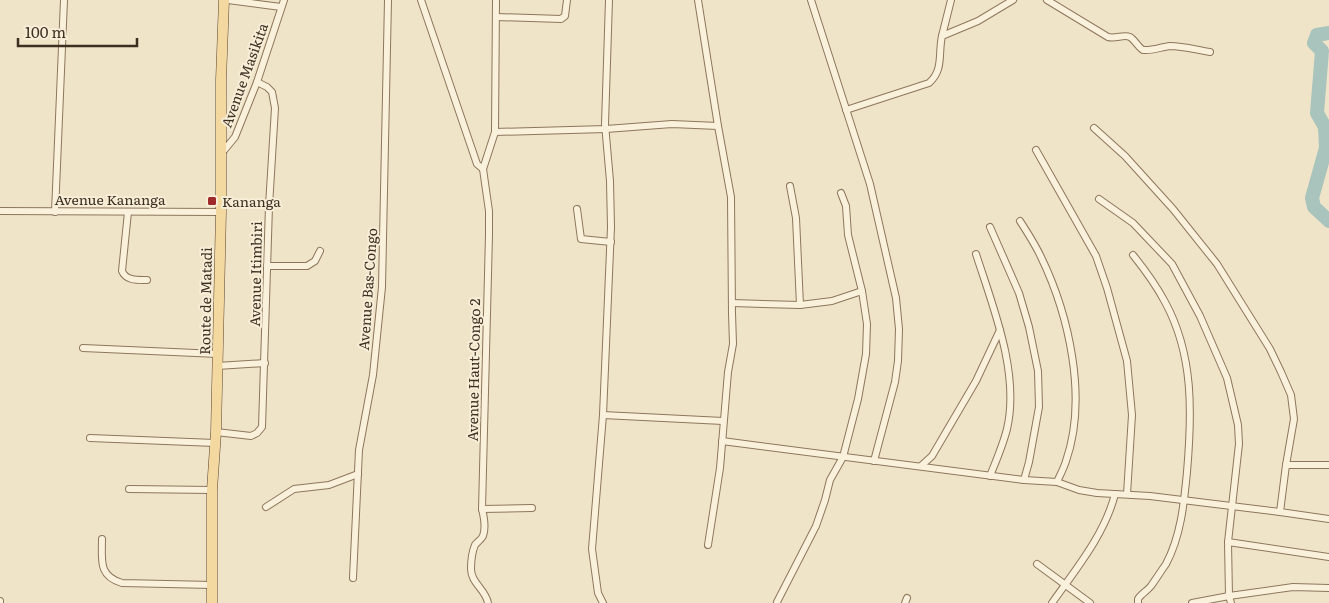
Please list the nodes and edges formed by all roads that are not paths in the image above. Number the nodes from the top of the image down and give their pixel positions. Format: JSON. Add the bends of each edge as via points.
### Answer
{"nodes":[{"id":1,"x":64,"y":0,"type":"edge"},
{"id":2,"x":226,"y":0,"type":"edge"},
{"id":3,"x":284,"y":0,"type":"edge"},
{"id":4,"x":388,"y":0,"type":"edge"},
{"id":5,"x":421,"y":0,"type":"edge"},
{"id":6,"x":496,"y":0,"type":"edge"},
{"id":7,"x":567,"y":0,"type":"edge"},
{"id":8,"x":608,"y":0,"type":"edge"},
{"id":9,"x":698,"y":0,"type":"edge"},
{"id":10,"x":811,"y":0,"type":"edge"},
{"id":11,"x":951,"y":0,"type":"edge"},
{"id":12,"x":1013,"y":0,"type":"edge"},
{"id":13,"x":1047,"y":0,"type":"edge"},
{"id":14,"x":281,"y":7,"type":"junction"},
{"id":15,"x":496,"y":17,"type":"junction"},
{"id":16,"x":942,"y":36,"type":"junction"},
{"id":17,"x":1210,"y":52,"type":"dead end"},
{"id":18,"x":256,"y":82,"type":"junction"},
{"id":19,"x":846,"y":110,"type":"junction"},
{"id":20,"x":718,"y":126,"type":"junction"},
{"id":21,"x":1094,"y":128,"type":"dead end"},
{"id":22,"x":606,"y":129,"type":"junction"},
{"id":23,"x":495,"y":132,"type":"junction"},
{"id":24,"x":1036,"y":150,"type":"dead end"},
{"id":25,"x":220,"y":155,"type":"junction"},
{"id":26,"x":483,"y":169,"type":"junction"},
{"id":27,"x":790,"y":186,"type":"dead end"},
{"id":28,"x":841,"y":193,"type":"dead end"},
{"id":29,"x":1099,"y":199,"type":"dead end"},
{"id":30,"x":577,"y":209,"type":"dead end"},
{"id":31,"x":0,"y":211,"type":"edge"},
{"id":32,"x":55,"y":212,"type":"junction"},
{"id":33,"x":128,"y":212,"type":"junction"},
{"id":34,"x":221,"y":212,"type":"junction"},
{"id":35,"x":1020,"y":220,"type":"dead end"},
{"id":36,"x":990,"y":227,"type":"dead end"},
{"id":37,"x":610,"y":242,"type":"junction"},
{"id":38,"x":320,"y":251,"type":"dead end"},
{"id":39,"x":976,"y":254,"type":"dead end"},
{"id":40,"x":1133,"y":255,"type":"dead end"},
{"id":41,"x":267,"y":266,"type":"junction"},
{"id":42,"x":147,"y":280,"type":"dead end"},
{"id":43,"x":862,"y":291,"type":"junction"},
{"id":44,"x":732,"y":303,"type":"junction"},
{"id":45,"x":800,"y":305,"type":"junction"},
{"id":46,"x":1000,"y":330,"type":"junction"},
{"id":47,"x":83,"y":348,"type":"dead end"},
{"id":48,"x":218,"y":354,"type":"junction"},
{"id":49,"x":265,"y":363,"type":"junction"},
{"id":50,"x":217,"y":366,"type":"junction"},
{"id":51,"x":603,"y":415,"type":"junction"},
{"id":52,"x":723,"y":421,"type":"junction"},
{"id":53,"x":216,"y":437,"type":"junction"},
{"id":54,"x":90,"y":438,"type":"dead end"},
{"id":55,"x":722,"y":441,"type":"junction"},
{"id":56,"x":843,"y":457,"type":"junction"},
{"id":57,"x":874,"y":462,"type":"junction"},
{"id":58,"x":1286,"y":465,"type":"junction"},
{"id":59,"x":1329,"y":465,"type":"edge"},
{"id":60,"x":921,"y":466,"type":"junction"},
{"id":61,"x":358,"y":474,"type":"junction"},
{"id":62,"x":990,"y":476,"type":"junction"},
{"id":63,"x":1024,"y":480,"type":"junction"},
{"id":64,"x":1057,"y":482,"type":"junction"},
{"id":65,"x":129,"y":489,"type":"dead end"},
{"id":66,"x":212,"y":490,"type":"junction"},
{"id":67,"x":1115,"y":494,"type":"junction"},
{"id":68,"x":1127,"y":494,"type":"junction"},
{"id":69,"x":1184,"y":500,"type":"junction"},
{"id":70,"x":1231,"y":506,"type":"junction"},
{"id":71,"x":266,"y":508,"type":"dead end"},
{"id":72,"x":532,"y":508,"type":"dead end"},
{"id":73,"x":482,"y":509,"type":"junction"},
{"id":74,"x":1280,"y":512,"type":"junction"},
{"id":75,"x":1329,"y":520,"type":"edge"},
{"id":76,"x":102,"y":539,"type":"dead end"},
{"id":77,"x":1228,"y":542,"type":"junction"},
{"id":78,"x":708,"y":545,"type":"dead end"},
{"id":79,"x":1329,"y":557,"type":"edge"},
{"id":80,"x":1037,"y":564,"type":"dead end"},
{"id":81,"x":353,"y":578,"type":"dead end"},
{"id":82,"x":212,"y":585,"type":"junction"},
{"id":83,"x":1064,"y":585,"type":"junction"},
{"id":84,"x":1329,"y":588,"type":"edge"},
{"id":85,"x":1229,"y":596,"type":"junction"},
{"id":86,"x":777,"y":602,"type":"edge"},
{"id":87,"x":212,"y":603,"type":"edge"},
{"id":88,"x":488,"y":603,"type":"edge"},
{"id":89,"x":604,"y":603,"type":"edge"},
{"id":90,"x":1052,"y":603,"type":"edge"},
{"id":91,"x":1090,"y":603,"type":"edge"},
{"id":92,"x":1138,"y":603,"type":"edge"},
{"id":93,"x":1192,"y":603,"type":"edge"},
{"id":94,"x":1231,"y":603,"type":"edge"}],
"edges":[{"from":1,"to":32,"type":"street"},
{"from":2,"to":14,"type":"street"},
{"from":2,"to":25,"type":"main road","name":"Route de Matadi"},
{"from":3,"to":14,"type":"street","name":"Avenue Masikita"},
{"from":4,"to":61,"type":"street","name":"Avenue Bas-Congo","via":[[382,287]]},
{"from":5,"to":26,"type":"street","via":[[476,164]]},
{"from":6,"to":15,"type":"street","name":"Avenue Haut-Congo 2"},
{"from":7,"to":15,"type":"street","via":[[566,16],[561,19]]},
{"from":8,"to":22,"type":"street"},
{"from":9,"to":20,"type":"street"},
{"from":10,"to":19,"type":"street"},
{"from":11,"to":16,"type":"street"},
{"from":12,"to":16,"type":"street"},
{"from":13,"to":17,"type":"street","via":[[1108,37],[1127,36],[1143,50],[1174,46]]},
{"from":14,"to":18,"type":"street","name":"Avenue Masikita"},
{"from":15,"to":23,"type":"street","name":"Avenue Haut-Congo 2"},
{"from":16,"to":19,"type":"street","via":[[939,68],[929,83]]},
{"from":18,"to":25,"type":"street","name":"Avenue Masikita","via":[[235,137]]},
{"from":18,"to":41,"type":"street","name":"Avenue Itimbiri","via":[[272,92],[275,108]]},
{"from":19,"to":57,"type":"street","via":[[886,246],[900,329],[895,382]]},
{"from":20,"to":22,"type":"street","via":[[672,124]]},
{"from":20,"to":44,"type":"street","via":[[731,197]]},
{"from":21,"to":58,"type":"street","via":[[1125,156],[1218,264],[1270,349],[1291,395],[1294,419]]},
{"from":22,"to":23,"type":"street"},
{"from":22,"to":37,"type":"street"},
{"from":23,"to":26,"type":"street","name":"Avenue Haut-Congo 2"},
{"from":24,"to":68,"type":"street","via":[[1096,256],[1128,361],[1132,415]]},
{"from":25,"to":34,"type":"main road","name":"Route de Matadi"},
{"from":26,"to":73,"type":"street","name":"Avenue Haut-Congo 2","via":[[489,235]]},
{"from":27,"to":45,"type":"street","via":[[796,218]]},
{"from":28,"to":43,"type":"street"},
{"from":29,"to":70,"type":"street","via":[[1133,222],[1172,264],[1219,357],[1238,425]]},
{"from":30,"to":37,"type":"street","via":[[582,239]]},
{"from":31,"to":32,"type":"street","name":"Avenue Kananga"},
{"from":32,"to":33,"type":"street","name":"Avenue Kananga"},
{"from":33,"to":34,"type":"street","name":"Avenue Kananga"},
{"from":33,"to":42,"type":"street","via":[[122,271],[129,279]]},
{"from":34,"to":48,"type":"main road","name":"Route de Matadi"},
{"from":35,"to":64,"type":"street","via":[[1041,255],[1061,308],[1074,369],[1074,418],[1066,461]]},
{"from":36,"to":63,"type":"street","via":[[1019,293],[1038,371],[1039,407]]},
{"from":37,"to":51,"type":"street"},
{"from":38,"to":41,"type":"street","via":[[315,261],[307,266]]},
{"from":39,"to":46,"type":"street"},
{"from":40,"to":69,"type":"street","via":[[1166,304],[1184,354],[1191,415]]},
{"from":41,"to":49,"type":"street","name":"Avenue Itimbiri"},
{"from":43,"to":45,"type":"street","via":[[832,301]]},
{"from":43,"to":56,"type":"street","via":[[867,324],[866,354]]},
{"from":44,"to":45,"type":"street"},
{"from":44,"to":52,"type":"street","via":[[733,344]]},
{"from":46,"to":60,"type":"street","via":[[972,389],[932,456]]},
{"from":46,"to":62,"type":"street","via":[[1010,384],[1010,411]]},
{"from":47,"to":48,"type":"street"},
{"from":48,"to":50,"type":"main road","name":"Route de Matadi"},
{"from":49,"to":50,"type":"street"},
{"from":49,"to":53,"type":"street","name":"Avenue Itimbiri","via":[[262,427],[251,436]]},
{"from":50,"to":53,"type":"main road","name":"Route de Matadi"},
{"from":51,"to":52,"type":"street"},
{"from":51,"to":89,"type":"street","via":[[592,549],[598,593]]},
{"from":52,"to":55,"type":"street"},
{"from":53,"to":54,"type":"street","name":"Avenue Itimbiri"},
{"from":53,"to":66,"type":"main road","name":"Route de Matadi"},
{"from":55,"to":56,"type":"street"},
{"from":55,"to":78,"type":"street"},
{"from":56,"to":57,"type":"street"},
{"from":56,"to":86,"type":"street","via":[[830,480],[816,526]]},
{"from":57,"to":60,"type":"street"},
{"from":58,"to":59,"type":"street"},
{"from":58,"to":74,"type":"street"},
{"from":60,"to":62,"type":"street"},
{"from":61,"to":71,"type":"street","via":[[329,485],[294,489]]},
{"from":61,"to":81,"type":"street","name":"Avenue Bas-Congo"},
{"from":62,"to":63,"type":"street"},
{"from":63,"to":64,"type":"street"},
{"from":64,"to":67,"type":"street","via":[[1079,490]]},
{"from":65,"to":66,"type":"street"},
{"from":66,"to":82,"type":"main road","name":"Route de Matadi"},
{"from":67,"to":68,"type":"street"},
{"from":67,"to":83,"type":"street","via":[[1102,527]]},
{"from":68,"to":69,"type":"street"},
{"from":69,"to":70,"type":"street"},
{"from":69,"to":92,"type":"street","via":[[1172,550]]},
{"from":70,"to":74,"type":"street"},
{"from":70,"to":77,"type":"street"},
{"from":72,"to":73,"type":"street"},
{"from":73,"to":88,"type":"street","name":"Avenue Haut-Congo 2","via":[[483,536],[475,545],[471,571]]},
{"from":74,"to":75,"type":"street"},
{"from":76,"to":82,"type":"street","via":[[102,566],[114,581]]},
{"from":77,"to":79,"type":"street"},
{"from":77,"to":85,"type":"street"},
{"from":80,"to":83,"type":"street"},
{"from":82,"to":87,"type":"main road","name":"Route de Matadi"},
{"from":83,"to":90,"type":"street"},
{"from":83,"to":91,"type":"street"},
{"from":84,"to":85,"type":"street","via":[[1294,587]]},
{"from":85,"to":93,"type":"street"},
{"from":85,"to":94,"type":"street"}]}
